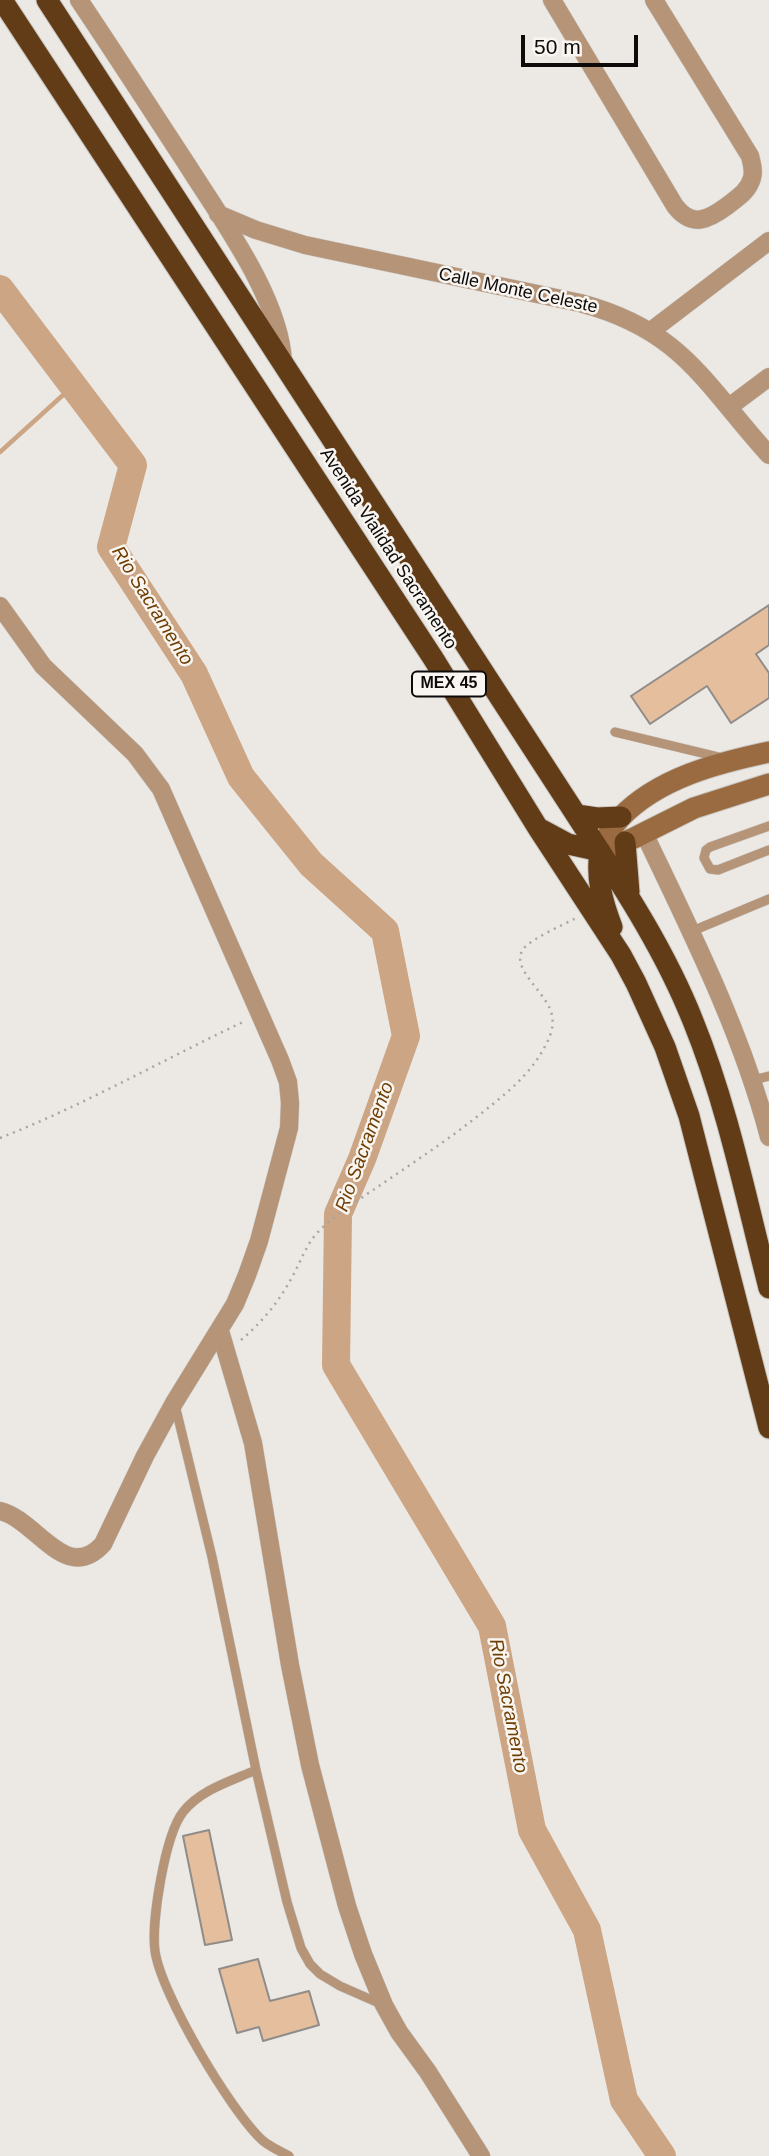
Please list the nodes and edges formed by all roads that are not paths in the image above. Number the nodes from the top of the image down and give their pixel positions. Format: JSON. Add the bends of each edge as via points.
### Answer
{"nodes":[{"id":1,"x":2,"y":0,"type":"edge"},
{"id":2,"x":47,"y":0,"type":"edge"},
{"id":3,"x":79,"y":0,"type":"edge"},
{"id":4,"x":552,"y":0,"type":"edge"},
{"id":5,"x":654,"y":0,"type":"edge"},
{"id":6,"x":218,"y":214,"type":"junction"},
{"id":7,"x":769,"y":241,"type":"edge"},
{"id":8,"x":651,"y":331,"type":"junction"},
{"id":9,"x":283,"y":362,"type":"junction"},
{"id":10,"x":769,"y":377,"type":"edge"},
{"id":11,"x":729,"y":407,"type":"junction"},
{"id":12,"x":768,"y":451,"type":"edge"},
{"id":13,"x":0,"y":606,"type":"edge"},
{"id":14,"x":615,"y":732,"type":"dead end"},
{"id":15,"x":769,"y":752,"type":"edge"},
{"id":16,"x":732,"y":761,"type":"junction"},
{"id":17,"x":769,"y":784,"type":"edge"},
{"id":18,"x":577,"y":816,"type":"junction"},
{"id":19,"x":621,"y":817,"type":"junction"},
{"id":20,"x":769,"y":826,"type":"edge"},
{"id":21,"x":538,"y":828,"type":"junction"},
{"id":22,"x":634,"y":838,"type":"junction"},
{"id":23,"x":769,"y":850,"type":"edge"},
{"id":24,"x":600,"y":851,"type":"junction"},
{"id":25,"x":769,"y":899,"type":"edge"},
{"id":26,"x":631,"y":901,"type":"junction"},
{"id":27,"x":690,"y":932,"type":"junction"},
{"id":28,"x":621,"y":955,"type":"junction"},
{"id":29,"x":761,"y":1078,"type":"edge"},
{"id":30,"x":769,"y":1137,"type":"edge"},
{"id":31,"x":769,"y":1289,"type":"edge"},
{"id":32,"x":220,"y":1331,"type":"junction"},
{"id":33,"x":174,"y":1403,"type":"junction"},
{"id":34,"x":769,"y":1428,"type":"edge"},
{"id":35,"x":0,"y":1510,"type":"edge"},
{"id":36,"x":256,"y":1770,"type":"junction"},
{"id":37,"x":384,"y":2005,"type":"junction"},
{"id":38,"x":289,"y":2156,"type":"edge"},
{"id":39,"x":481,"y":2156,"type":"edge"}],
"edges":[{"from":1,"to":21,"type":"highway","name":"Avenida Vialidad Sacramento","number":"MEX 45","via":[[433,658]]},
{"from":2,"to":9,"type":"highway","name":"Avenida Vialidad Sacramento","number":"MEX 45"},
{"from":3,"to":6,"type":"street"},
{"from":4,"to":5,"type":"street","via":[[675,206],[689,218],[704,220],[744,193],[752,179],[752,164]]},
{"from":6,"to":8,"type":"street","name":"Calle Monte Celeste","via":[[305,245],[602,309]]},
{"from":6,"to":9,"type":"street","via":[[273,313]]},
{"from":7,"to":8,"type":"street"},
{"from":8,"to":11,"type":"street","name":"Calle Monte Celeste","via":[[695,366]]},
{"from":9,"to":18,"type":"highway","name":"Avenida Vialidad Sacramento","number":"MEX 45"},
{"from":10,"to":11,"type":"street"},
{"from":11,"to":12,"type":"street","name":"Calle Monte Celeste"},
{"from":13,"to":32,"type":"street","via":[[43,666],[135,754],[161,789],[288,1083],[289,1128],[255,1253]]},
{"from":14,"to":16,"type":"lane"},
{"from":15,"to":16,"type":"main road"},
{"from":16,"to":19,"type":"main road","via":[[664,786]]},
{"from":17,"to":22,"type":"main road","via":[[694,808]]},
{"from":18,"to":19,"type":"highway"},
{"from":18,"to":24,"type":"highway","name":"Avenida Vialidad Sacramento","number":"MEX 45"},
{"from":19,"to":24,"type":"main road"},
{"from":20,"to":23,"type":"lane","via":[[710,847],[704,858],[710,869],[718,870]]},
{"from":21,"to":24,"type":"highway","via":[[568,844]]},
{"from":21,"to":28,"type":"highway","name":"Avenida Vialidad Sacramento","number":"MEX 45"},
{"from":22,"to":24,"type":"main road"},
{"from":22,"to":26,"type":"highway","via":[[626,875]]},
{"from":22,"to":27,"type":"street"},
{"from":24,"to":26,"type":"highway","name":"Avenida Vialidad Sacramento","number":"MEX 45"},
{"from":24,"to":28,"type":"highway","via":[[599,885]]},
{"from":25,"to":27,"type":"lane"},
{"from":26,"to":31,"type":"highway","name":"Avenida Vialidad Sacramento","number":"MEX 45","via":[[679,988],[707,1058]]},
{"from":27,"to":29,"type":"street"},
{"from":28,"to":34,"type":"highway","name":"Avenida Vialidad Sacramento","number":"MEX 45","via":[[665,1047],[690,1116]]},
{"from":29,"to":30,"type":"street"},
{"from":32,"to":33,"type":"street"},
{"from":32,"to":37,"type":"street","via":[[253,1444],[290,1665],[322,1814],[363,1954]]},
{"from":33,"to":35,"type":"street","via":[[94,1555],[81,1559],[67,1556],[20,1518]]},
{"from":33,"to":36,"type":"lane","via":[[212,1557]]},
{"from":36,"to":37,"type":"lane","via":[[301,1948],[320,1974]]},
{"from":36,"to":38,"type":"lane","via":[[205,1793],[182,1813],[166,1855],[155,1950],[167,1988],[205,2061],[262,2140]]},
{"from":37,"to":39,"type":"street"}]}
